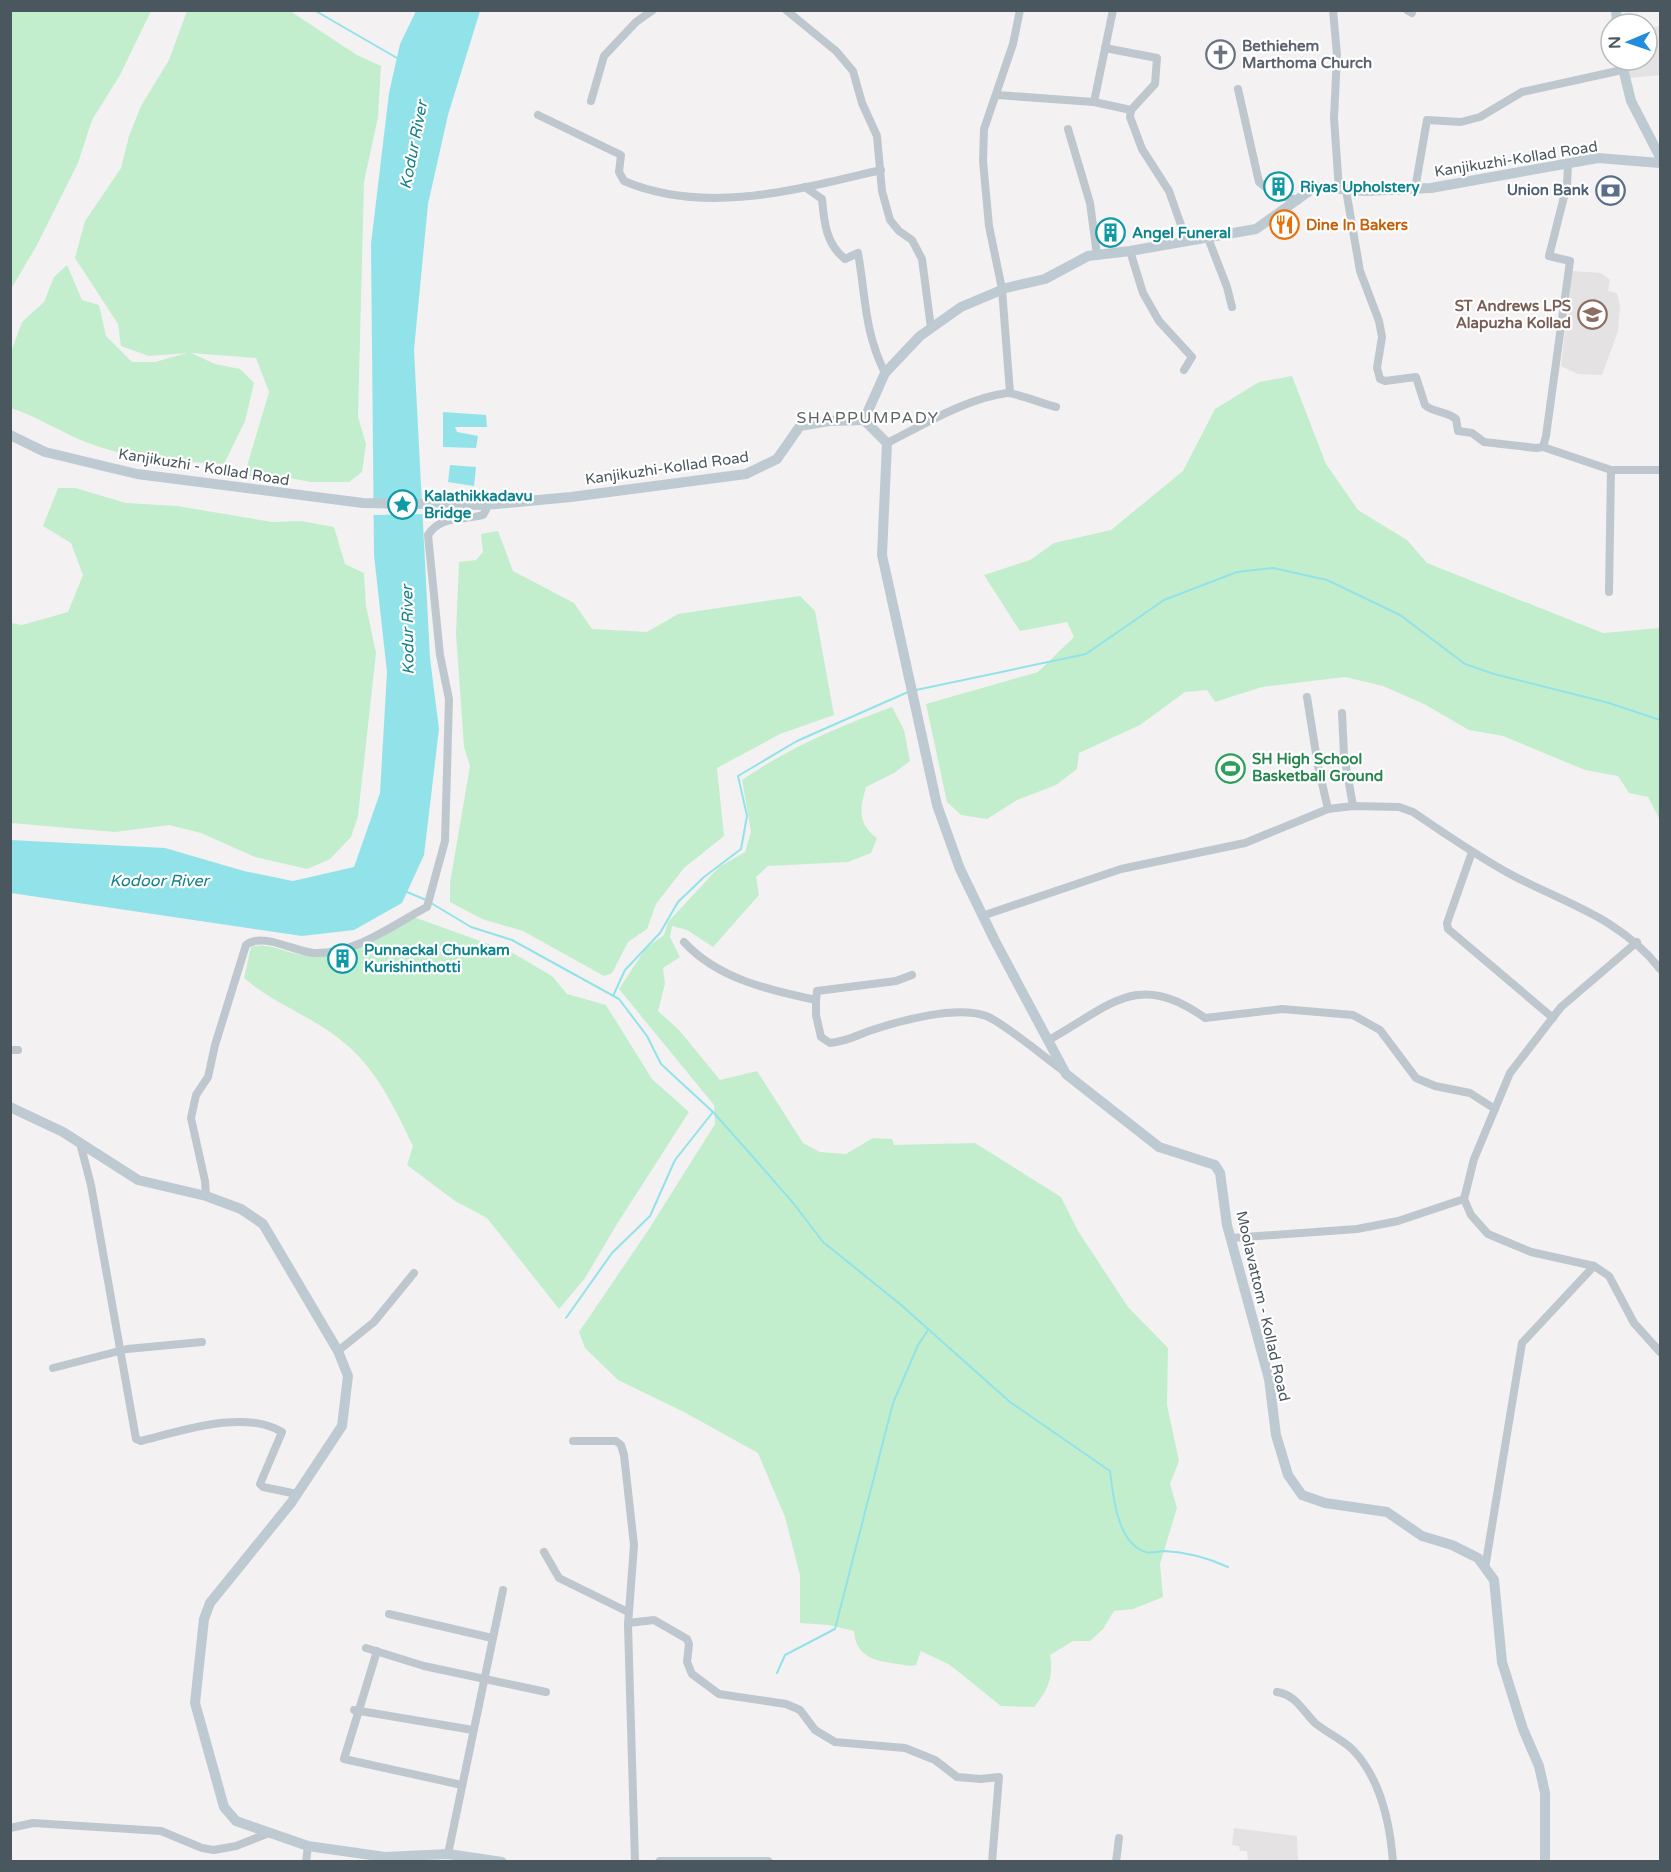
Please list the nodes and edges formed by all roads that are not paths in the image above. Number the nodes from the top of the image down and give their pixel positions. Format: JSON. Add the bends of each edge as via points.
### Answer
{"nodes":[{"id":1,"x":653,"y":10,"type":"edge"},
{"id":2,"x":786,"y":10,"type":"edge"},
{"id":3,"x":1020,"y":10,"type":"edge"},
{"id":4,"x":1113,"y":10,"type":"edge"},
{"id":5,"x":1333,"y":10,"type":"edge"},
{"id":6,"x":1105,"y":48,"type":"junction"},
{"id":7,"x":1599,"y":71,"type":"edge"},
{"id":8,"x":1623,"y":72,"type":"edge"},
{"id":9,"x":1238,"y":89,"type":"dead end"},
{"id":10,"x":997,"y":95,"type":"junction"},
{"id":11,"x":591,"y":101,"type":"dead end"},
{"id":12,"x":1094,"y":102,"type":"junction"},
{"id":13,"x":1131,"y":110,"type":"junction"},
{"id":14,"x":538,"y":115,"type":"dead end"},
{"id":15,"x":1068,"y":129,"type":"dead end"},
{"id":16,"x":1660,"y":157,"type":"edge"},
{"id":17,"x":1660,"y":163,"type":"edge"},
{"id":18,"x":1568,"y":164,"type":"junction"},
{"id":19,"x":881,"y":171,"type":"junction"},
{"id":20,"x":805,"y":187,"type":"junction"},
{"id":21,"x":1415,"y":189,"type":"junction"},
{"id":22,"x":1342,"y":190,"type":"junction"},
{"id":23,"x":1298,"y":200,"type":"junction"},
{"id":24,"x":1208,"y":238,"type":"junction"},
{"id":25,"x":1187,"y":242,"type":"junction"},
{"id":26,"x":1130,"y":251,"type":"junction"},
{"id":27,"x":1097,"y":255,"type":"junction"},
{"id":28,"x":1002,"y":289,"type":"junction"},
{"id":29,"x":1232,"y":307,"type":"dead end"},
{"id":30,"x":932,"y":328,"type":"junction"},
{"id":31,"x":1184,"y":370,"type":"dead end"},
{"id":32,"x":885,"y":373,"type":"junction"},
{"id":33,"x":1010,"y":393,"type":"junction"},
{"id":34,"x":1056,"y":406,"type":"dead end"},
{"id":35,"x":864,"y":420,"type":"junction"},
{"id":36,"x":10,"y":435,"type":"edge"},
{"id":37,"x":887,"y":443,"type":"junction"},
{"id":38,"x":1543,"y":447,"type":"junction"},
{"id":39,"x":1611,"y":470,"type":"junction"},
{"id":40,"x":1660,"y":470,"type":"edge"},
{"id":41,"x":437,"y":503,"type":"joint"},
{"id":42,"x":485,"y":505,"type":"junction"},
{"id":43,"x":1609,"y":592,"type":"dead end"},
{"id":44,"x":1307,"y":697,"type":"dead end"},
{"id":45,"x":1342,"y":713,"type":"dead end"},
{"id":46,"x":1353,"y":806,"type":"junction"},
{"id":47,"x":1328,"y":809,"type":"junction"},
{"id":48,"x":1472,"y":852,"type":"junction"},
{"id":49,"x":982,"y":916,"type":"junction"},
{"id":50,"x":684,"y":942,"type":"dead end"},
{"id":51,"x":1637,"y":942,"type":"junction"},
{"id":52,"x":1660,"y":969,"type":"edge"},
{"id":53,"x":912,"y":975,"type":"dead end"},
{"id":54,"x":816,"y":1000,"type":"junction"},
{"id":55,"x":1553,"y":1018,"type":"junction"},
{"id":56,"x":1049,"y":1040,"type":"junction"},
{"id":57,"x":1066,"y":1074,"type":"junction"},
{"id":58,"x":1495,"y":1109,"type":"junction"},
{"id":59,"x":12,"y":1110,"type":"edge"},
{"id":60,"x":80,"y":1143,"type":"junction"},
{"id":61,"x":206,"y":1196,"type":"junction"},
{"id":62,"x":1464,"y":1200,"type":"junction"},
{"id":63,"x":1231,"y":1238,"type":"junction"},
{"id":64,"x":1594,"y":1266,"type":"junction"},
{"id":65,"x":414,"y":1273,"type":"dead end"},
{"id":66,"x":202,"y":1342,"type":"dead end"},
{"id":67,"x":120,"y":1351,"type":"junction"},
{"id":68,"x":338,"y":1351,"type":"junction"},
{"id":69,"x":1660,"y":1352,"type":"edge"},
{"id":70,"x":53,"y":1368,"type":"dead end"},
{"id":71,"x":573,"y":1441,"type":"dead end"},
{"id":72,"x":297,"y":1494,"type":"junction"},
{"id":73,"x":544,"y":1552,"type":"dead end"},
{"id":74,"x":1485,"y":1568,"type":"junction"},
{"id":75,"x":502,"y":1590,"type":"dead end"},
{"id":76,"x":628,"y":1612,"type":"junction"},
{"id":77,"x":389,"y":1614,"type":"dead end"},
{"id":78,"x":628,"y":1623,"type":"junction"},
{"id":79,"x":492,"y":1638,"type":"junction"},
{"id":80,"x":366,"y":1647,"type":"dead end"},
{"id":81,"x":377,"y":1651,"type":"junction"},
{"id":82,"x":483,"y":1678,"type":"junction"},
{"id":83,"x":546,"y":1692,"type":"dead end"},
{"id":84,"x":1277,"y":1692,"type":"dead end"},
{"id":85,"x":358,"y":1710,"type":"junction"},
{"id":86,"x":473,"y":1730,"type":"junction"},
{"id":87,"x":462,"y":1785,"type":"junction"},
{"id":88,"x":10,"y":1828,"type":"edge"},
{"id":89,"x":269,"y":1833,"type":"junction"},
{"id":90,"x":1119,"y":1838,"type":"dead end"},
{"id":91,"x":308,"y":1846,"type":"junction"},
{"id":92,"x":448,"y":1854,"type":"junction"},
{"id":93,"x":306,"y":1862,"type":"edge"},
{"id":94,"x":502,"y":1862,"type":"edge"},
{"id":95,"x":635,"y":1862,"type":"edge"},
{"id":96,"x":660,"y":1862,"type":"edge"},
{"id":97,"x":768,"y":1862,"type":"edge"},
{"id":98,"x":992,"y":1862,"type":"edge"},
{"id":99,"x":1116,"y":1862,"type":"edge"},
{"id":100,"x":1393,"y":1862,"type":"edge"},
{"id":101,"x":1545,"y":1862,"type":"edge"}],
"edges":[{"from":1,"to":11,"type":"street","via":[[604,56]]},
{"from":2,"to":19,"type":"street","via":[[836,51],[853,71],[877,136]]},
{"from":3,"to":10,"type":"street"},
{"from":4,"to":6,"type":"street"},
{"from":5,"to":22,"type":"street","via":[[1337,55],[1334,118]]},
{"from":6,"to":12,"type":"street"},
{"from":6,"to":13,"type":"street","via":[[1156,58],[1155,84]]},
{"from":7,"to":21,"type":"street","via":[[1522,92],[1480,117],[1461,122],[1426,120]]},
{"from":8,"to":16,"type":"main road","via":[[1631,101]]},
{"from":9,"to":23,"type":"street","via":[[1259,183],[1276,195]]},
{"from":10,"to":12,"type":"street"},
{"from":10,"to":28,"type":"street","via":[[984,129],[983,161],[989,226]]},
{"from":12,"to":13,"type":"street"},
{"from":13,"to":25,"type":"street","via":[[1134,130],[1168,191]]},
{"from":14,"to":20,"type":"street","via":[[621,155],[621,179],[648,189],[717,198]]},
{"from":15,"to":27,"type":"street","via":[[1090,203]]},
{"from":17,"to":18,"type":"main road","name":"Kanjikuzhi-Kollad Road","via":[[1598,158]]},
{"from":18,"to":21,"type":"main road","name":"Kanjikuzhi-Kollad Road"},
{"from":18,"to":38,"type":"street","via":[[1567,185],[1549,256],[1570,261]]},
{"from":19,"to":20,"type":"street"},
{"from":19,"to":30,"type":"street","via":[[890,220],[912,240],[922,259]]},
{"from":20,"to":32,"type":"street","via":[[822,200],[823,224],[835,251],[845,259],[858,253],[868,329]]},
{"from":21,"to":22,"type":"main road","name":"Kanjikuzhi-Kollad Road"},
{"from":22,"to":23,"type":"main road","name":"Kanjikuzhi-Kollad Road","via":[[1315,187]]},
{"from":22,"to":38,"type":"street","via":[[1360,271],[1379,321],[1380,379],[1416,377],[1422,400],[1429,409],[1446,411],[1456,419],[1458,431],[1472,433],[1484,442]]},
{"from":23,"to":24,"type":"main road","name":"Kanjikuzhi-Kollad Road","via":[[1256,229]]},
{"from":24,"to":25,"type":"main road","name":"Kanjikuzhi-Kollad Road"},
{"from":24,"to":29,"type":"street"},
{"from":25,"to":26,"type":"main road","name":"Kanjikuzhi-Kollad Road"},
{"from":26,"to":27,"type":"main road","name":"Kanjikuzhi-Kollad Road"},
{"from":26,"to":31,"type":"street","via":[[1143,293],[1159,321],[1192,357]]},
{"from":27,"to":28,"type":"main road","name":"Kanjikuzhi-Kollad Road","via":[[1045,279]]},
{"from":28,"to":30,"type":"main road","name":"Kanjikuzhi-Kollad Road","via":[[961,307]]},
{"from":28,"to":33,"type":"street"},
{"from":30,"to":32,"type":"main road","name":"Kanjikuzhi-Kollad Road"},
{"from":32,"to":35,"type":"main road","name":"Kanjikuzhi-Kollad Road"},
{"from":33,"to":34,"type":"street"},
{"from":33,"to":37,"type":"street","via":[[956,409]]},
{"from":35,"to":37,"type":"main road"},
{"from":35,"to":42,"type":"main road","name":"Kanjikuzhi-Kollad Road","via":[[800,426],[777,459],[746,474]]},
{"from":36,"to":41,"type":"main road","name":"Kanjikuzhi - Kollad Road","via":[[45,452],[137,474],[363,503]]},
{"from":37,"to":49,"type":"main road","name":"Moolavattom - Kollad Road","via":[[882,555],[937,806]]},
{"from":38,"to":39,"type":"street"},
{"from":39,"to":40,"type":"street"},
{"from":39,"to":43,"type":"street"},
{"from":41,"to":42,"type":"main road","name":"Kanjikuzhi-Kollad Road"},
{"from":42,"to":61,"type":"street","via":[[483,515],[444,520],[428,535],[440,656],[449,699],[445,841],[427,907],[377,936],[339,950],[311,952],[256,941],[246,945],[208,1077],[196,1095],[191,1118]]},
{"from":44,"to":47,"type":"street"},
{"from":45,"to":46,"type":"street","via":[[1344,762]]},
{"from":46,"to":47,"type":"street"},
{"from":46,"to":48,"type":"street","via":[[1406,809]]},
{"from":47,"to":49,"type":"street","via":[[1245,843],[1121,869]]},
{"from":48,"to":51,"type":"street","via":[[1606,920]]},
{"from":48,"to":55,"type":"street","via":[[1448,929]]},
{"from":49,"to":56,"type":"main road","name":"Moolavattom - Kollad Road"},
{"from":50,"to":54,"type":"street","via":[[715,967],[753,985]]},
{"from":51,"to":52,"type":"street"},
{"from":51,"to":55,"type":"street"},
{"from":53,"to":54,"type":"street","via":[[896,981],[817,991]]},
{"from":54,"to":57,"type":"street","via":[[821,1037],[830,1044],[895,1024],[966,1013],[987,1016]]},
{"from":55,"to":58,"type":"street","via":[[1510,1073]]},
{"from":56,"to":57,"type":"main road","name":"Moolavattom - Kollad Road"},
{"from":56,"to":58,"type":"street","via":[[1097,1009],[1140,993],[1166,995],[1206,1018],[1282,1009],[1353,1015],[1380,1030],[1416,1078],[1470,1094]]},
{"from":57,"to":63,"type":"main road","name":"Moolavattom - Kollad Road","via":[[1159,1147],[1215,1165],[1220,1173]]},
{"from":58,"to":62,"type":"street","via":[[1474,1159]]},
{"from":59,"to":60,"type":"main road"},
{"from":60,"to":61,"type":"main road","via":[[138,1180]]},
{"from":60,"to":67,"type":"street"},
{"from":61,"to":68,"type":"main road","via":[[241,1209],[263,1224]]},
{"from":62,"to":63,"type":"street","via":[[1398,1221],[1357,1229]]},
{"from":62,"to":64,"type":"street","via":[[1488,1234],[1531,1252]]},
{"from":63,"to":74,"type":"main road","name":"Moolavattom - Kollad Road","via":[[1269,1379],[1276,1435],[1288,1475],[1302,1495],[1325,1503],[1387,1512],[1422,1536],[1478,1558]]},
{"from":64,"to":69,"type":"street","via":[[1609,1276],[1634,1323]]},
{"from":64,"to":74,"type":"street","via":[[1522,1343]]},
{"from":65,"to":68,"type":"street","via":[[374,1322]]},
{"from":66,"to":67,"type":"street"},
{"from":67,"to":70,"type":"street"},
{"from":67,"to":72,"type":"street","via":[[136,1439],[237,1422],[269,1424],[282,1432],[260,1484]]},
{"from":68,"to":72,"type":"main road","via":[[348,1376],[342,1426]]},
{"from":71,"to":76,"type":"street","via":[[606,1440],[621,1445],[634,1545]]},
{"from":72,"to":89,"type":"main road","via":[[210,1603],[204,1619],[195,1703],[224,1807],[236,1821]]},
{"from":73,"to":76,"type":"street","via":[[559,1578]]},
{"from":74,"to":101,"type":"main road","via":[[1494,1580],[1502,1662],[1545,1794]]},
{"from":75,"to":79,"type":"street"},
{"from":76,"to":78,"type":"street"},
{"from":77,"to":79,"type":"street"},
{"from":78,"to":95,"type":"street"},
{"from":78,"to":98,"type":"street","via":[[654,1620],[687,1639],[687,1662],[692,1674],[719,1694],[786,1704],[800,1710],[815,1730],[835,1742],[905,1748],[957,1777],[999,1777]]},
{"from":79,"to":82,"type":"street"},
{"from":80,"to":81,"type":"street"},
{"from":81,"to":82,"type":"street"},
{"from":81,"to":85,"type":"street"},
{"from":82,"to":83,"type":"street"},
{"from":82,"to":86,"type":"street"},
{"from":84,"to":100,"type":"street","via":[[1295,1699],[1319,1727],[1352,1748],[1366,1765],[1388,1822]]},
{"from":85,"to":86,"type":"street"},
{"from":85,"to":87,"type":"street","via":[[344,1760]]},
{"from":86,"to":87,"type":"street"},
{"from":87,"to":92,"type":"street"},
{"from":88,"to":89,"type":"street","via":[[33,1823],[161,1831],[214,1850]]},
{"from":89,"to":91,"type":"main road"},
{"from":90,"to":99,"type":"street"},
{"from":91,"to":92,"type":"main road","via":[[385,1857]]},
{"from":91,"to":93,"type":"street"},
{"from":92,"to":94,"type":"main road"},
{"from":96,"to":97,"type":"main road"}]}
